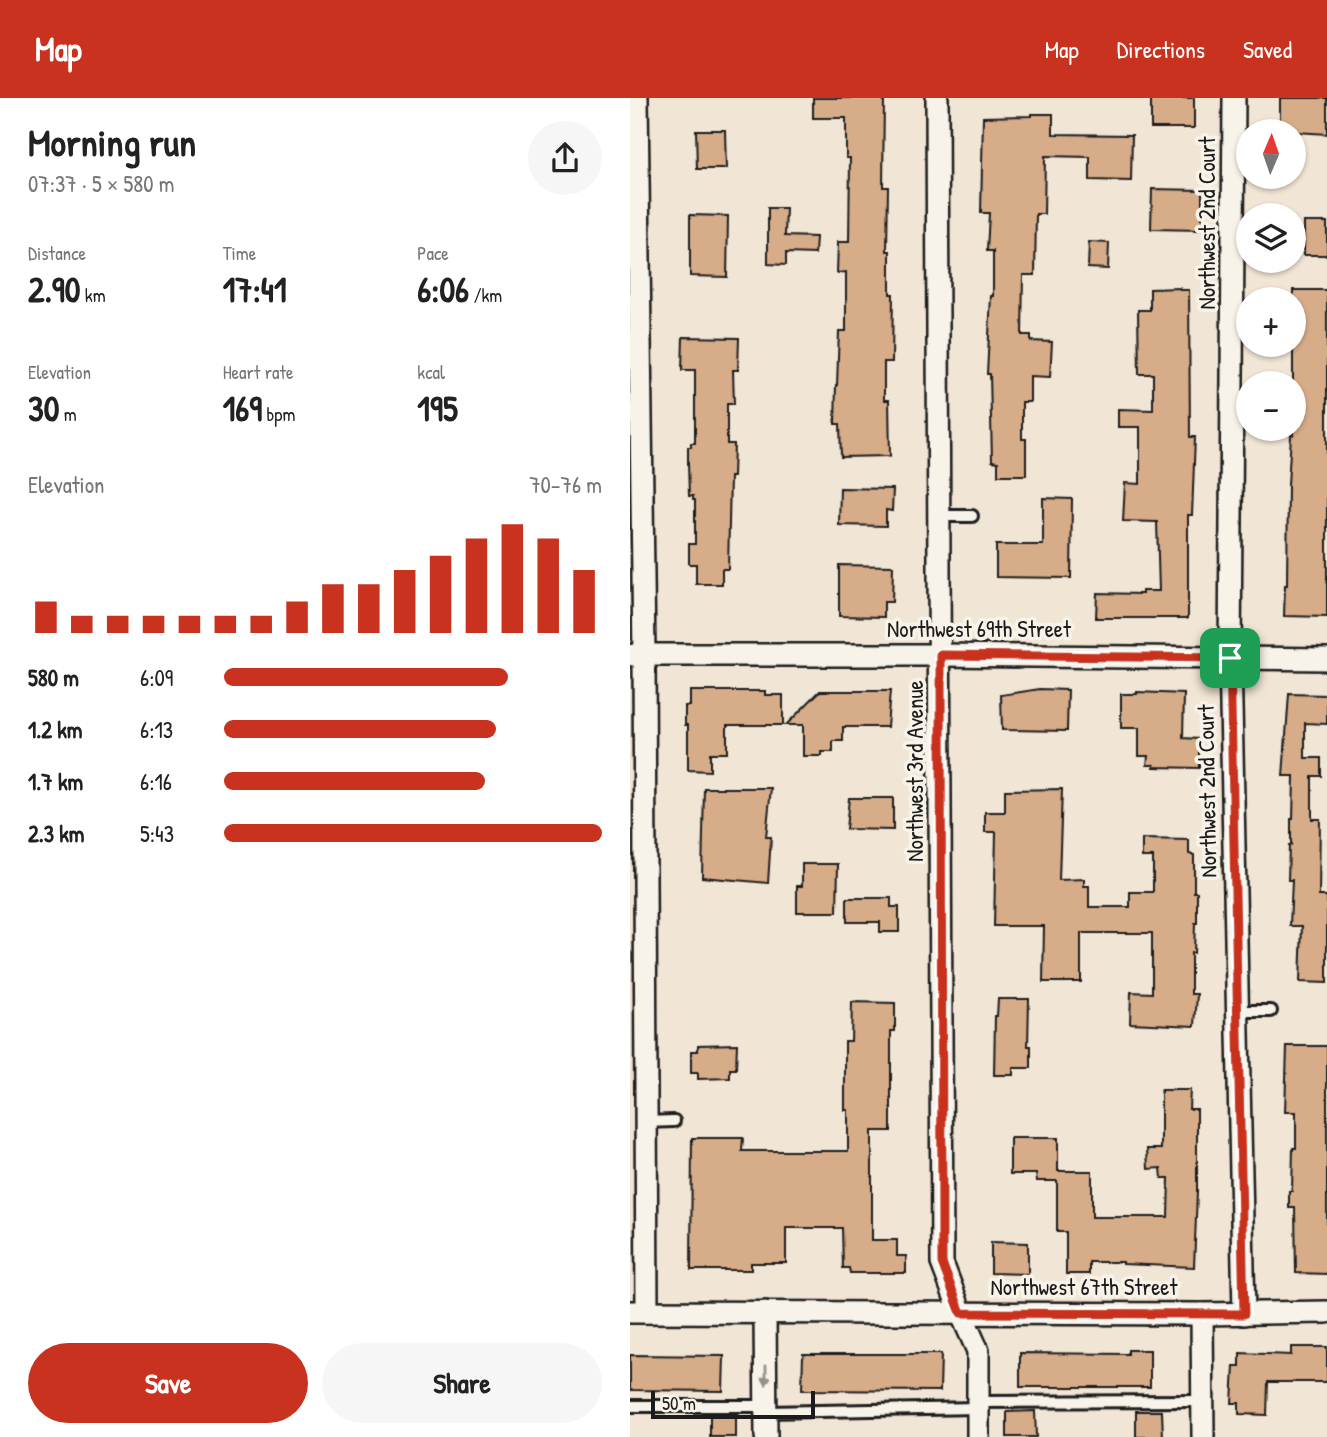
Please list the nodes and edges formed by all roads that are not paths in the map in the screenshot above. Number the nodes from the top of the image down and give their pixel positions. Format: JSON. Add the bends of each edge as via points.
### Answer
{"nodes":[{"id":1,"x":637,"y":98,"type":"edge"},
{"id":2,"x":937,"y":98,"type":"edge"},
{"id":3,"x":1234,"y":98,"type":"edge"},
{"id":4,"x":635,"y":302,"type":"edge"},
{"id":5,"x":940,"y":516,"type":"junction"},
{"id":6,"x":972,"y":516,"type":"dead end"},
{"id":7,"x":637,"y":655,"type":"edge"},
{"id":8,"x":941,"y":655,"type":"junction"},
{"id":9,"x":1230,"y":658,"type":"junction"},
{"id":10,"x":1327,"y":659,"type":"edge"},
{"id":11,"x":1238,"y":1011,"type":"junction"},
{"id":12,"x":1271,"y":1011,"type":"dead end"},
{"id":13,"x":674,"y":1121,"type":"dead end"},
{"id":14,"x":646,"y":1122,"type":"junction"},
{"id":15,"x":638,"y":1312,"type":"edge"},
{"id":16,"x":765,"y":1312,"type":"junction"},
{"id":17,"x":1327,"y":1312,"type":"edge"},
{"id":18,"x":961,"y":1313,"type":"junction"},
{"id":19,"x":1202,"y":1314,"type":"junction"},
{"id":20,"x":1244,"y":1314,"type":"junction"},
{"id":21,"x":1202,"y":1401,"type":"junction"},
{"id":22,"x":978,"y":1405,"type":"junction"},
{"id":23,"x":630,"y":1406,"type":"edge"},
{"id":24,"x":766,"y":1409,"type":"junction"},
{"id":25,"x":766,"y":1437,"type":"edge"},
{"id":26,"x":978,"y":1437,"type":"edge"},
{"id":27,"x":1203,"y":1437,"type":"edge"}],
"edges":[{"from":1,"to":4,"type":"street"},
{"from":2,"to":5,"type":"street","name":"Northwest 3rd Avenue"},
{"from":3,"to":9,"type":"street","name":"Northwest 2nd Court"},
{"from":4,"to":7,"type":"street"},
{"from":5,"to":6,"type":"lane"},
{"from":5,"to":8,"type":"street","name":"Northwest 3rd Avenue"},
{"from":7,"to":8,"type":"street","name":"Northwest 69th Street"},
{"from":7,"to":14,"type":"street"},
{"from":8,"to":9,"type":"street","name":"Northwest 69th Street"},
{"from":8,"to":18,"type":"street","name":"Northwest 3rd Avenue","via":[[942,1263]]},
{"from":9,"to":10,"type":"street","name":"Northwest 69th Street"},
{"from":9,"to":11,"type":"street","name":"Northwest 2nd Court"},
{"from":11,"to":12,"type":"lane"},
{"from":11,"to":20,"type":"street","name":"Northwest 2nd Court"},
{"from":13,"to":14,"type":"lane"},
{"from":14,"to":15,"type":"street"},
{"from":15,"to":16,"type":"street","name":"Northwest 67th Street"},
{"from":16,"to":18,"type":"street","name":"Northwest 67th Street"},
{"from":16,"to":24,"type":"street","one_way":true},
{"from":17,"to":20,"type":"street","name":"Northwest 67th Street"},
{"from":18,"to":19,"type":"street","name":"Northwest 67th Street"},
{"from":18,"to":22,"type":"street","name":"Northwest 3rd Avenue","via":[[978,1351]]},
{"from":19,"to":20,"type":"street","name":"Northwest 67th Street"},
{"from":19,"to":21,"type":"street"},
{"from":21,"to":22,"type":"lane"},
{"from":21,"to":27,"type":"street"},
{"from":22,"to":24,"type":"lane"},
{"from":22,"to":26,"type":"street","name":"Northwest 3rd Avenue"},
{"from":23,"to":24,"type":"lane"},
{"from":24,"to":25,"type":"street"}]}
